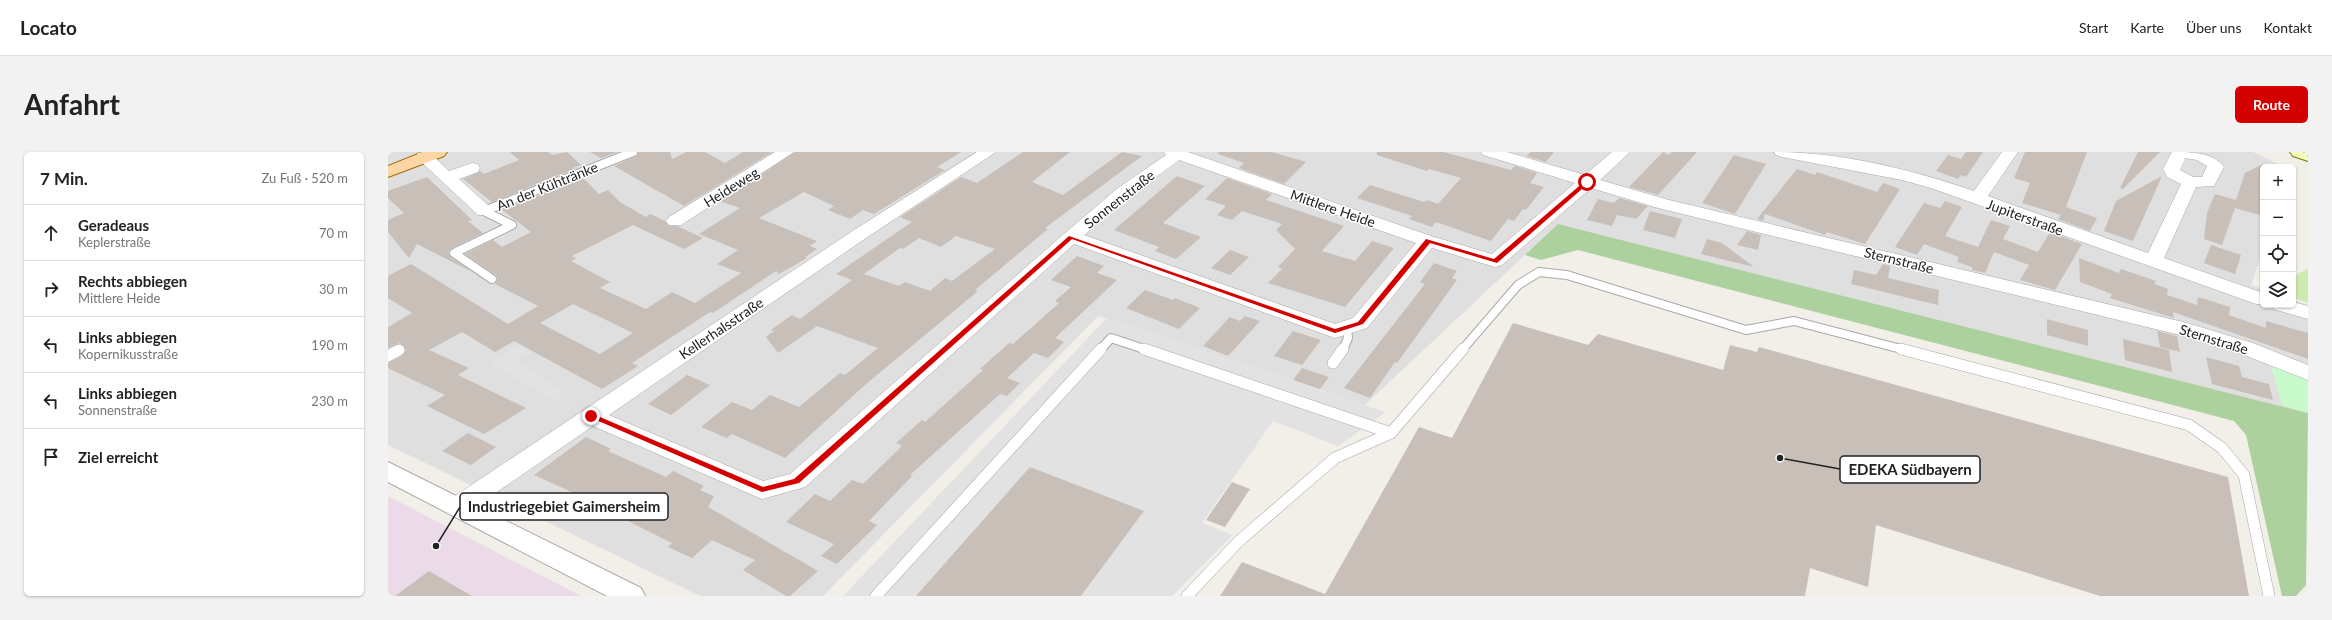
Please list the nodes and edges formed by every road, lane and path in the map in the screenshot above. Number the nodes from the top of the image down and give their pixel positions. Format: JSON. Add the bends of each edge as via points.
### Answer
{"nodes":[{"id":1,"x":633,"y":152,"type":"edge"},
{"id":2,"x":786,"y":152,"type":"edge"},
{"id":3,"x":988,"y":152,"type":"edge"},
{"id":4,"x":1489,"y":152,"type":"edge"},
{"id":5,"x":1622,"y":152,"type":"edge"},
{"id":6,"x":1782,"y":152,"type":"edge"},
{"id":7,"x":2010,"y":152,"type":"edge"},
{"id":8,"x":2299,"y":152,"type":"edge"},
{"id":9,"x":1175,"y":153,"type":"edge"},
{"id":10,"x":431,"y":155,"type":"edge"},
{"id":11,"x":1825,"y":156,"type":"edge"},
{"id":12,"x":2308,"y":156,"type":"edge"},
{"id":13,"x":472,"y":168,"type":"dead end"},
{"id":14,"x":388,"y":172,"type":"edge"},
{"id":15,"x":446,"y":178,"type":"junction"},
{"id":16,"x":1587,"y":182,"type":"junction"},
{"id":17,"x":2190,"y":182,"type":"dead end"},
{"id":18,"x":1977,"y":200,"type":"junction"},
{"id":19,"x":484,"y":211,"type":"junction"},
{"id":20,"x":675,"y":221,"type":"dead end"},
{"id":21,"x":1071,"y":237,"type":"junction"},
{"id":22,"x":1428,"y":241,"type":"junction"},
{"id":23,"x":2154,"y":262,"type":"junction"},
{"id":24,"x":492,"y":279,"type":"dead end"},
{"id":25,"x":2260,"y":299,"type":"edge"},
{"id":26,"x":2289,"y":308,"type":"edge"},
{"id":27,"x":2308,"y":314,"type":"edge"},
{"id":28,"x":1347,"y":328,"type":"junction"},
{"id":29,"x":399,"y":350,"type":"dead end"},
{"id":30,"x":388,"y":356,"type":"edge"},
{"id":31,"x":1332,"y":363,"type":"dead end"},
{"id":32,"x":2308,"y":373,"type":"edge"},
{"id":33,"x":591,"y":416,"type":"junction"},
{"id":34,"x":1391,"y":433,"type":"junction"},
{"id":35,"x":388,"y":471,"type":"edge"},
{"id":36,"x":457,"y":507,"type":"junction"},
{"id":37,"x":632,"y":596,"type":"edge"},
{"id":38,"x":876,"y":596,"type":"edge"},
{"id":39,"x":1186,"y":596,"type":"edge"},
{"id":40,"x":2269,"y":596,"type":"edge"}],
"edges":[{"from":1,"to":19,"type":"lane","name":"An der Kühtränke"},
{"from":2,"to":20,"type":"street","name":"Heideweg"},
{"from":3,"to":33,"type":"street","name":"Kellerhalsstraße","via":[[857,236]]},
{"from":4,"to":16,"type":"street","name":"Sternstraße"},
{"from":5,"to":16,"type":"street"},
{"from":6,"to":11,"type":"street","name":"Jupiterstraße"},
{"from":7,"to":18,"type":"street"},
{"from":8,"to":12,"type":"main road"},
{"from":9,"to":21,"type":"street","name":"Sonnenstraße"},
{"from":9,"to":22,"type":"street","name":"Mittlere Heide"},
{"from":10,"to":14,"type":"main road"},
{"from":10,"to":15,"type":"street","name":"An der Kühtränke"},
{"from":11,"to":18,"type":"street","name":"Jupiterstraße","via":[[1904,175]]},
{"from":13,"to":15,"type":"street"},
{"from":15,"to":19,"type":"street","name":"An der Kühtränke"},
{"from":16,"to":22,"type":"street","name":"Mittlere Heide","via":[[1495,262]]},
{"from":16,"to":32,"type":"street","name":"Sternstraße","via":[[1664,204],[2180,328],[2246,348]]},
{"from":17,"to":23,"type":"street"},
{"from":18,"to":23,"type":"street","name":"Jupiterstraße"},
{"from":19,"to":24,"type":"lane","name":"An der Kühtränke","via":[[512,225],[454,253]]},
{"from":21,"to":28,"type":"street","via":[[1335,331]]},
{"from":21,"to":33,"type":"street","name":"Sonnenstraße","via":[[797,481],[762,490]]},
{"from":22,"to":28,"type":"street","via":[[1360,323]]},
{"from":23,"to":25,"type":"street","name":"Jupiterstraße"},
{"from":26,"to":27,"type":"street"},
{"from":28,"to":31,"type":"lane","via":[[1347,344]]},
{"from":29,"to":30,"type":"lane"},
{"from":33,"to":36,"type":"street","name":"Kellerhalsstraße"},
{"from":34,"to":38,"type":"lane","via":[[1111,338]]},
{"from":34,"to":39,"type":"lane","via":[[1335,458],[1239,541]]},
{"from":34,"to":40,"type":"lane","via":[[1518,285],[1539,272],[1567,275],[1746,330],[1794,321],[2189,425],[2222,448],[2244,475]]},
{"from":35,"to":36,"type":"street"},
{"from":36,"to":37,"type":"street"}]}
